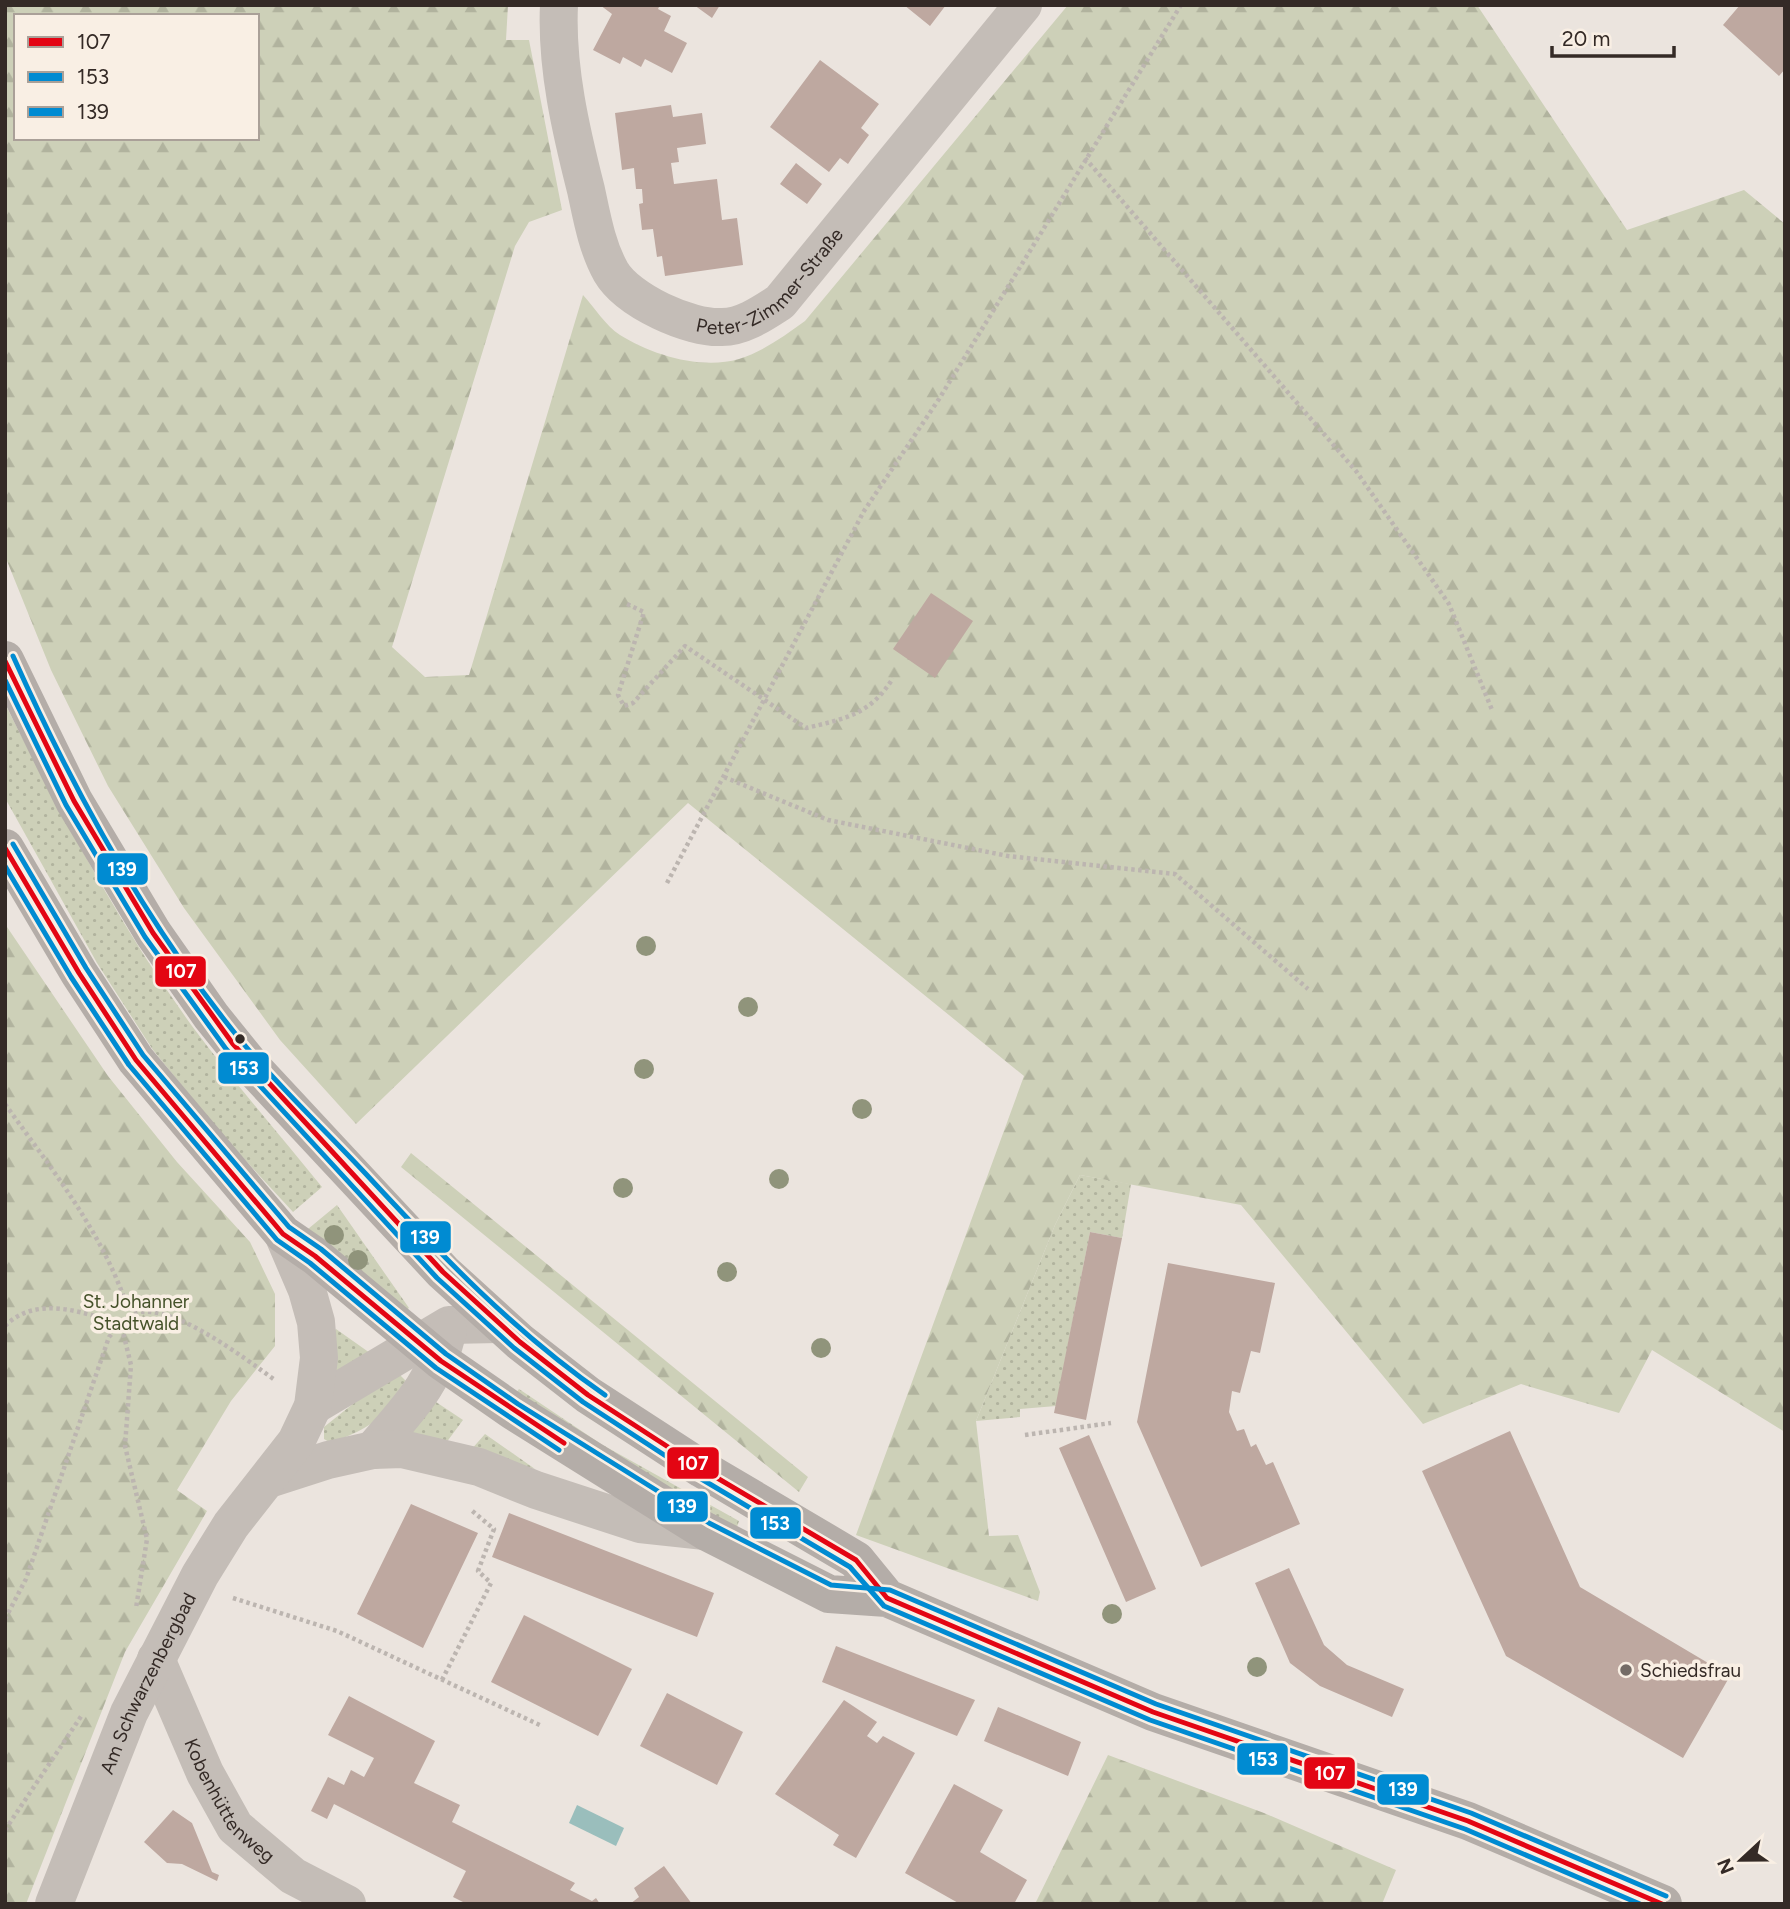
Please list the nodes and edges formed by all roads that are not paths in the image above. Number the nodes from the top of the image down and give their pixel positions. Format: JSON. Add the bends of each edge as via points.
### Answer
{"nodes":[{"id":1,"x":559,"y":5,"type":"edge"},
{"id":2,"x":1023,"y":5,"type":"edge"},
{"id":3,"x":5,"y":660,"type":"edge"},
{"id":4,"x":5,"y":848,"type":"edge"},
{"id":5,"x":283,"y":1234,"type":"junction"},
{"id":6,"x":443,"y":1272,"type":"junction"},
{"id":7,"x":498,"y":1324,"type":"junction"},
{"id":8,"x":436,"y":1343,"type":"junction"},
{"id":9,"x":313,"y":1406,"type":"junction"},
{"id":10,"x":373,"y":1450,"type":"junction"},
{"id":11,"x":269,"y":1479,"type":"junction"},
{"id":12,"x":705,"y":1531,"type":"junction"},
{"id":13,"x":887,"y":1598,"type":"junction"},
{"id":14,"x":156,"y":1659,"type":"junction"},
{"id":15,"x":54,"y":1904,"type":"edge"},
{"id":16,"x":346,"y":1904,"type":"edge"},
{"id":17,"x":1663,"y":1904,"type":"edge"}],
"edges":[{"from":1,"to":2,"type":"street","name":"Peter-Zimmer-Straße","via":[[569,122],[598,240],[612,274],[634,296],[695,326],[724,328],[754,319],[780,302]]},
{"from":3,"to":6,"type":"street","via":[[74,801],[153,933],[211,1016],[253,1068]]},
{"from":4,"to":5,"type":"street","via":[[136,1060]]},
{"from":5,"to":8,"type":"street"},
{"from":5,"to":9,"type":"street","name":"Am Schwarzenbergbad","via":[[316,1322],[319,1358]]},
{"from":6,"to":7,"type":"street"},
{"from":6,"to":8,"type":"street"},
{"from":7,"to":8,"type":"street"},
{"from":7,"to":13,"type":"street","via":[[588,1395],[856,1560]]},
{"from":8,"to":9,"type":"street"},
{"from":8,"to":10,"type":"street","via":[[417,1398]]},
{"from":8,"to":12,"type":"street","via":[[494,1399]]},
{"from":9,"to":11,"type":"street","name":"Am Schwarzenbergbad","via":[[296,1442]]},
{"from":10,"to":11,"type":"street"},
{"from":10,"to":12,"type":"street","via":[[402,1449],[449,1458],[640,1524]]},
{"from":11,"to":14,"type":"street","name":"Am Schwarzenbergbad","via":[[231,1525]]},
{"from":12,"to":13,"type":"street","via":[[829,1594]]},
{"from":13,"to":17,"type":"street","via":[[1153,1712],[1468,1821]]},
{"from":14,"to":15,"type":"street","name":"Am Schwarzenbergbad","via":[[126,1721]]},
{"from":14,"to":16,"type":"street","name":"Kobenhüttenweg","via":[[205,1773],[235,1827],[293,1876]]}]}
